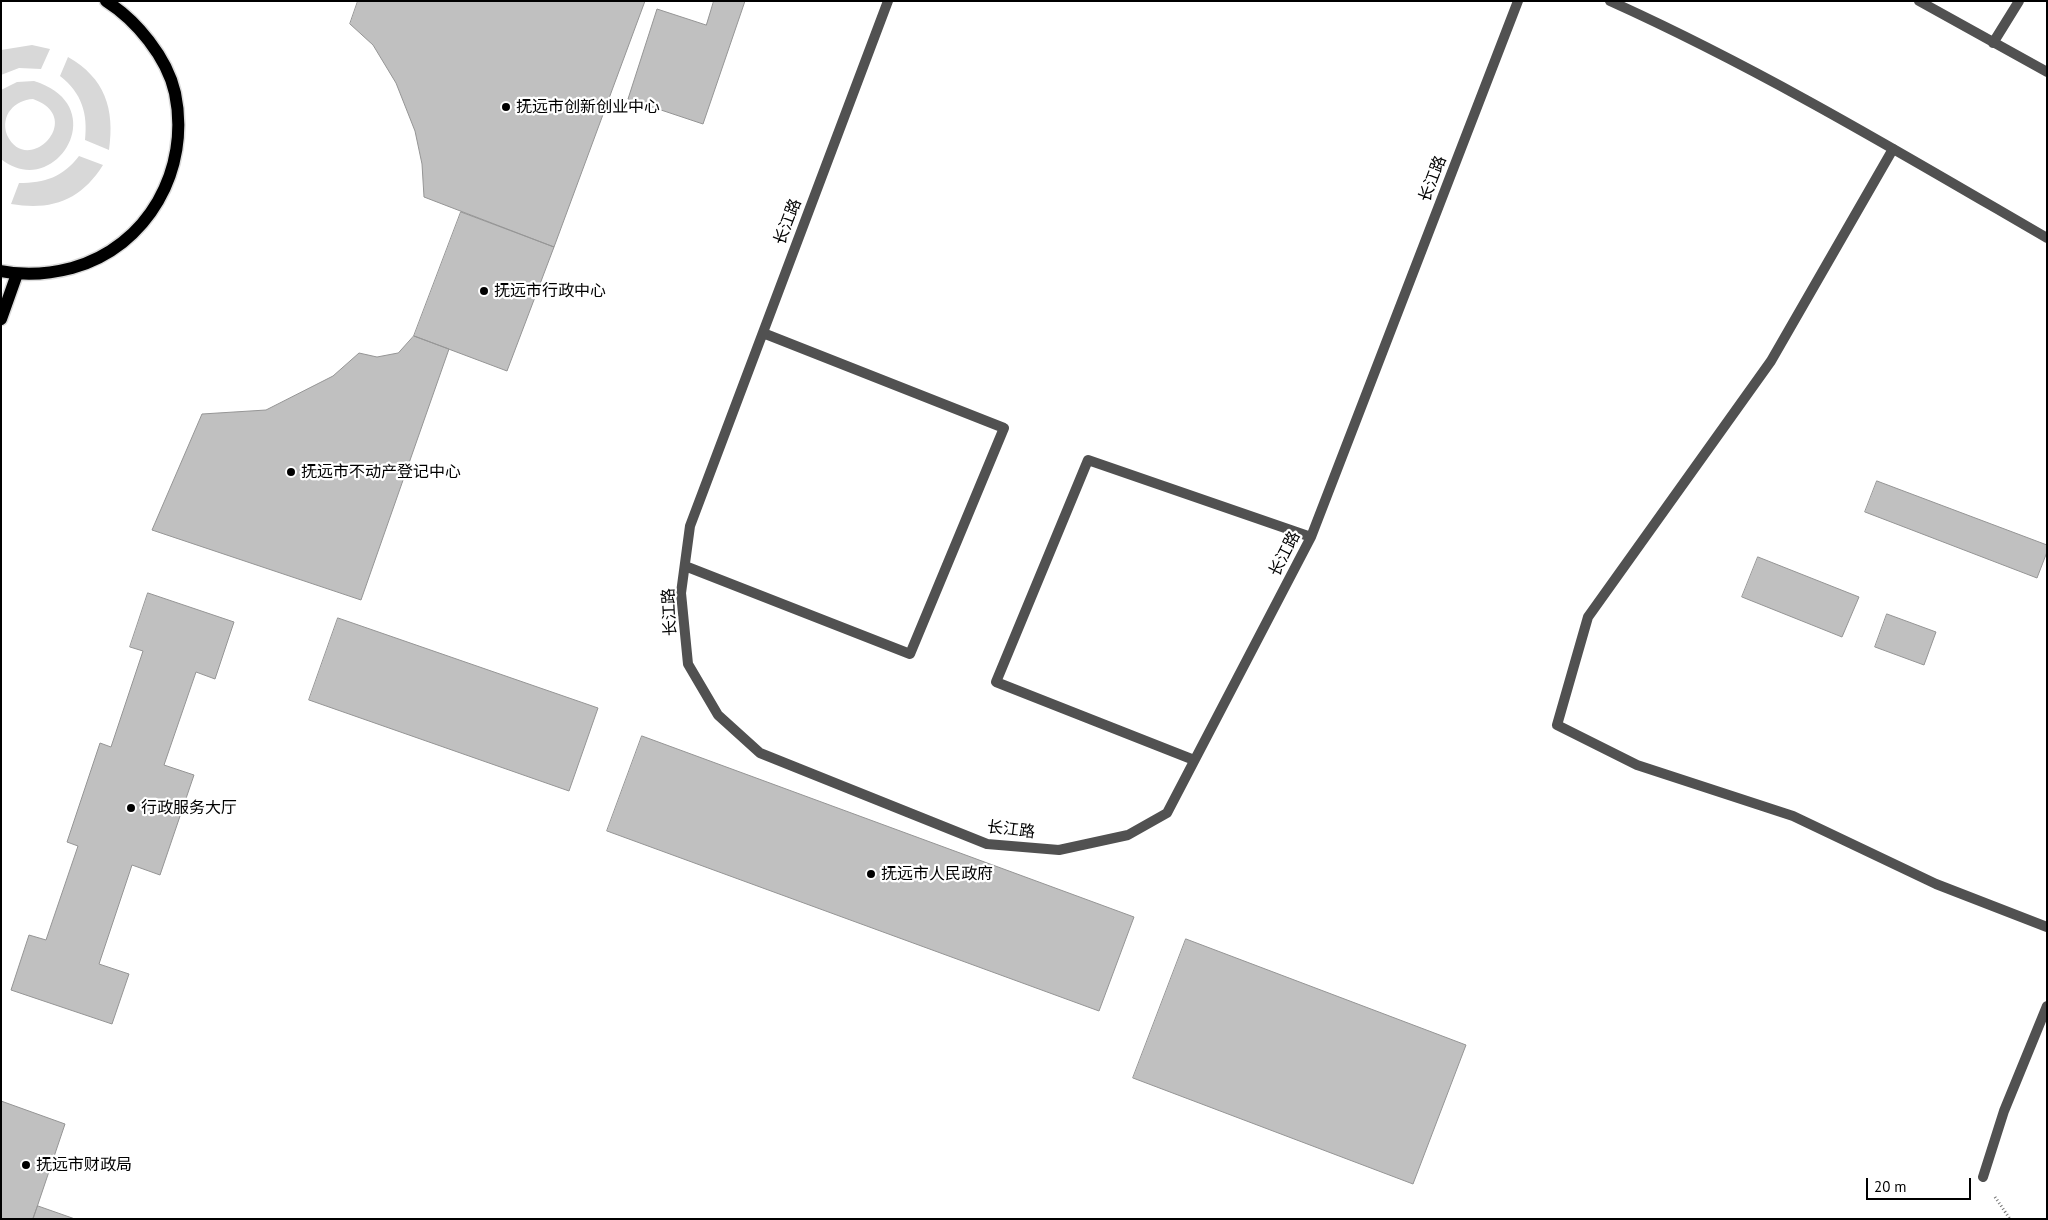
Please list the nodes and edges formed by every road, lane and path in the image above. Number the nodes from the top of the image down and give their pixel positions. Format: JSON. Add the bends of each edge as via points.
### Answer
{"nodes":[{"id":1,"x":106,"y":1,"type":"edge"},
{"id":2,"x":888,"y":1,"type":"edge"},
{"id":3,"x":1518,"y":1,"type":"edge"},
{"id":4,"x":1610,"y":1,"type":"edge"},
{"id":5,"x":1919,"y":1,"type":"edge"},
{"id":6,"x":2019,"y":1,"type":"edge"},
{"id":7,"x":125,"y":7,"type":"edge"},
{"id":8,"x":1992,"y":43,"type":"junction"},
{"id":9,"x":2047,"y":72,"type":"edge"},
{"id":10,"x":1893,"y":148,"type":"junction"},
{"id":11,"x":2047,"y":238,"type":"edge"},
{"id":12,"x":1,"y":271,"type":"edge"},
{"id":13,"x":17,"y":274,"type":"junction"},
{"id":14,"x":1,"y":319,"type":"edge"},
{"id":15,"x":763,"y":333,"type":"junction"},
{"id":16,"x":1312,"y":537,"type":"junction"},
{"id":17,"x":685,"y":566,"type":"junction"},
{"id":18,"x":1194,"y":760,"type":"junction"},
{"id":19,"x":2047,"y":928,"type":"edge"},
{"id":20,"x":2047,"y":1006,"type":"edge"},
{"id":21,"x":1983,"y":1177,"type":"dead end"}],
"edges":[{"from":1,"to":7,"type":"main road"},
{"from":2,"to":15,"type":"street","name":"长江路"},
{"from":3,"to":16,"type":"street","name":"长江路"},
{"from":4,"to":10,"type":"street","via":[[1668,28]]},
{"from":5,"to":8,"type":"street"},
{"from":6,"to":8,"type":"street"},
{"from":7,"to":13,"type":"main road","via":[[155,48],[175,92],[179,140],[167,188],[148,219],[121,244],[90,263],[54,273]]},
{"from":8,"to":9,"type":"street"},
{"from":10,"to":11,"type":"street"},
{"from":10,"to":19,"type":"street","via":[[1771,361],[1588,616],[1557,725],[1637,765],[1793,816],[1936,884]]},
{"from":12,"to":13,"type":"main road"},
{"from":13,"to":14,"type":"main road"},
{"from":15,"to":17,"type":"street","name":"长江路","via":[[690,526]]},
{"from":15,"to":17,"type":"street","via":[[1004,428],[910,654]]},
{"from":16,"to":18,"type":"street","name":"长江路"},
{"from":16,"to":18,"type":"street","via":[[1088,460],[996,682]]},
{"from":17,"to":18,"type":"street","name":"长江路","via":[[681,593],[688,664],[718,715],[760,753],[987,844],[1059,850],[1128,835],[1166,813]]},
{"from":20,"to":21,"type":"street","via":[[2004,1111]]}]}
